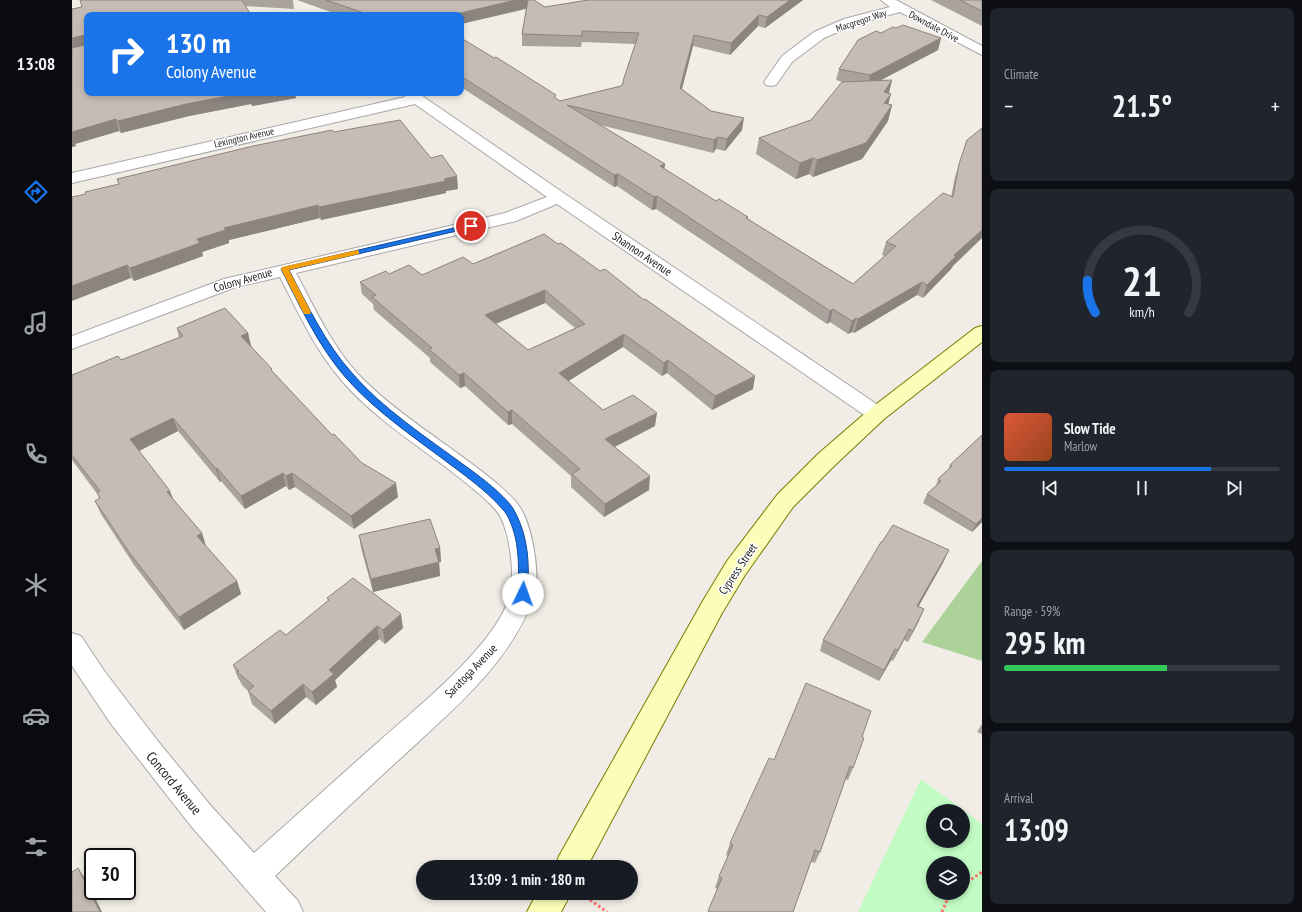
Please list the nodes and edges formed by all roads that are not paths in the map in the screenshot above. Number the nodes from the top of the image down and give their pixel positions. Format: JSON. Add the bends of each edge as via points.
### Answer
{"nodes":[{"id":1,"x":887,"y":0,"type":"edge"},
{"id":2,"x":900,"y":8,"type":"junction"},
{"id":3,"x":982,"y":51,"type":"edge"},
{"id":4,"x":771,"y":82,"type":"dead end"},
{"id":5,"x":413,"y":96,"type":"edge"},
{"id":6,"x":72,"y":178,"type":"edge"},
{"id":7,"x":559,"y":198,"type":"junction"},
{"id":8,"x":285,"y":269,"type":"junction"},
{"id":9,"x":982,"y":332,"type":"edge"},
{"id":10,"x":72,"y":343,"type":"edge"},
{"id":11,"x":877,"y":414,"type":"junction"},
{"id":12,"x":72,"y":644,"type":"edge"},
{"id":13,"x":574,"y":860,"type":"edge"},
{"id":14,"x":253,"y":875,"type":"junction"},
{"id":15,"x":551,"y":900,"type":"edge"},
{"id":16,"x":287,"y":912,"type":"edge"},
{"id":17,"x":543,"y":912,"type":"edge"}],
"edges":[{"from":1,"to":2,"type":"street","name":"Downdale Drive"},
{"from":2,"to":3,"type":"street","name":"Downdale Drive"},
{"from":2,"to":4,"type":"street","name":"Macgregor Way","via":[[849,22],[819,35],[787,59]]},
{"from":5,"to":6,"type":"street","name":"Lexington Avenue"},
{"from":5,"to":7,"type":"street","name":"Shannon Avenue"},
{"from":7,"to":8,"type":"street","name":"Colony Avenue","via":[[510,217]]},
{"from":7,"to":11,"type":"street","name":"Shannon Avenue"},
{"from":8,"to":10,"type":"street","name":"Colony Avenue","via":[[208,290]]},
{"from":8,"to":14,"type":"street","name":"Saratoga Avenue","via":[[318,332],[349,376],[402,423],[486,487],[511,512],[522,544],[523,594],[511,622],[495,647],[448,696]]},
{"from":9,"to":11,"type":"street","name":"Cypress Street"},
{"from":11,"to":13,"type":"street","name":"Cypress Street","via":[[785,501],[736,568]]},
{"from":12,"to":14,"type":"street","name":"Concord Avenue","via":[[132,731],[164,772]]},
{"from":14,"to":16,"type":"street","name":"Concord Avenue"},
{"from":15,"to":17,"type":"street"}]}
